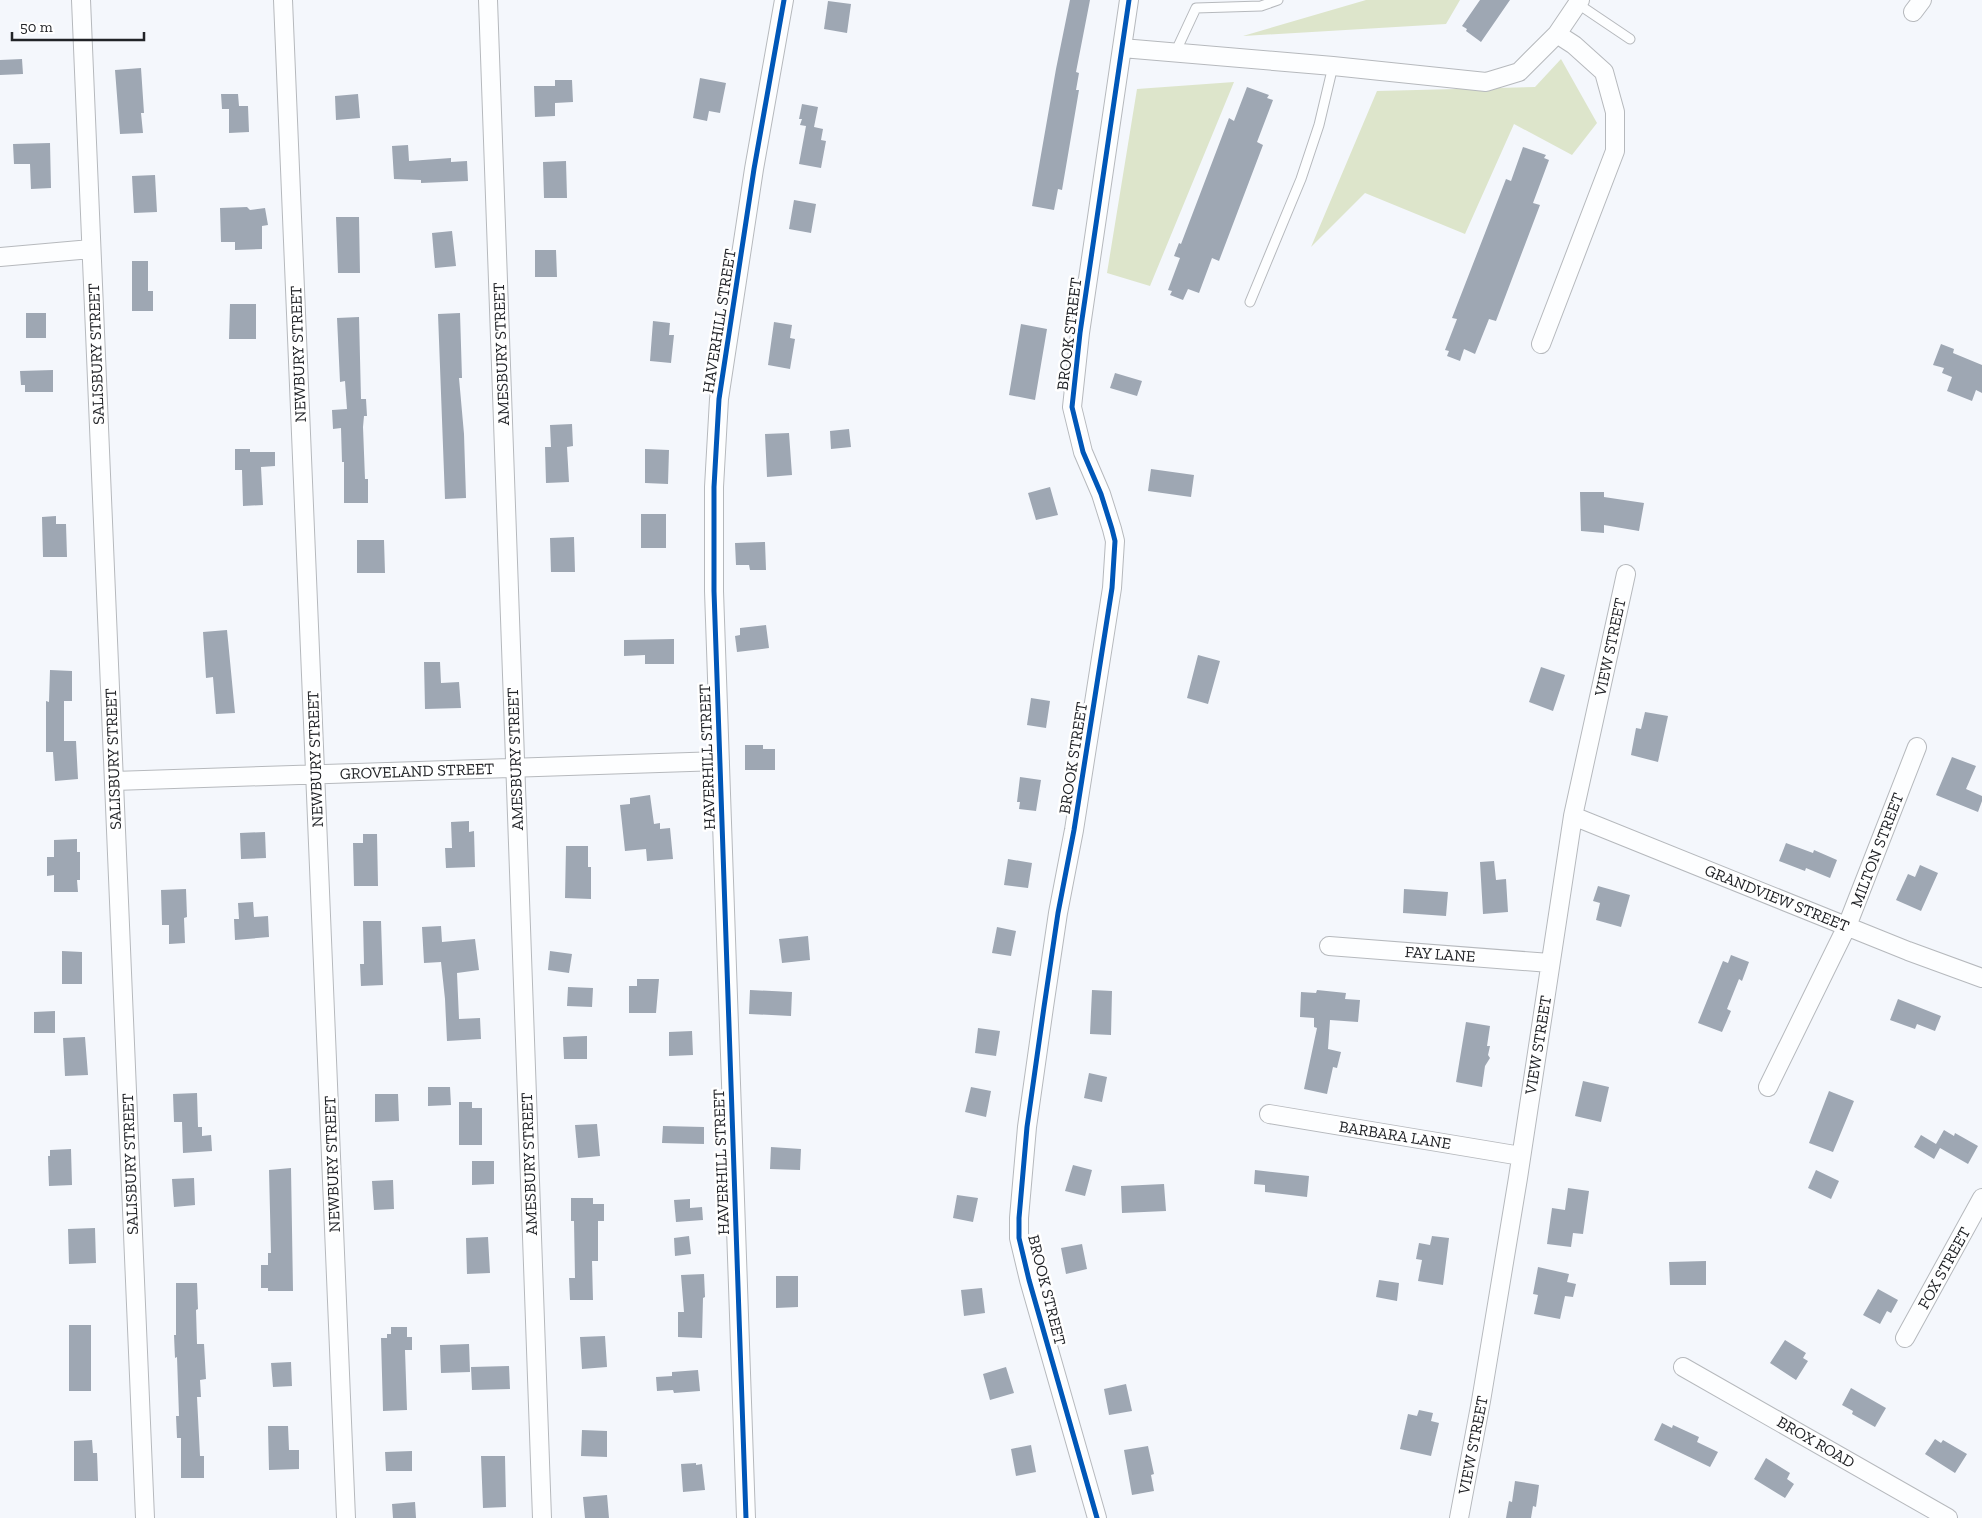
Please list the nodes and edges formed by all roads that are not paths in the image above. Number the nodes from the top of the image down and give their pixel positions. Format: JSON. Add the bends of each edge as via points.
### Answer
{"nodes":[{"id":1,"x":81,"y":0,"type":"edge"},
{"id":2,"x":283,"y":0,"type":"edge"},
{"id":3,"x":488,"y":0,"type":"edge"},
{"id":4,"x":784,"y":0,"type":"edge"},
{"id":5,"x":1129,"y":0,"type":"edge"},
{"id":6,"x":1278,"y":0,"type":"edge"},
{"id":7,"x":1579,"y":2,"type":"edge"},
{"id":8,"x":1557,"y":34,"type":"junction"},
{"id":9,"x":1630,"y":39,"type":"dead end"},
{"id":10,"x":1122,"y":48,"type":"junction"},
{"id":11,"x":1175,"y":53,"type":"junction"},
{"id":12,"x":1333,"y":66,"type":"junction"},
{"id":13,"x":92,"y":249,"type":"junction"},
{"id":14,"x":0,"y":257,"type":"edge"},
{"id":15,"x":1250,"y":302,"type":"dead end"},
{"id":16,"x":1541,"y":344,"type":"dead end"},
{"id":17,"x":1626,"y":574,"type":"dead end"},
{"id":18,"x":1917,"y":747,"type":"dead end"},
{"id":19,"x":720,"y":761,"type":"junction"},
{"id":20,"x":516,"y":768,"type":"junction"},
{"id":21,"x":316,"y":774,"type":"junction"},
{"id":22,"x":114,"y":781,"type":"junction"},
{"id":23,"x":1573,"y":816,"type":"junction"},
{"id":24,"x":1847,"y":926,"type":"junction"},
{"id":25,"x":1329,"y":946,"type":"dead end"},
{"id":26,"x":1550,"y":963,"type":"junction"},
{"id":27,"x":1982,"y":978,"type":"edge"},
{"id":28,"x":1768,"y":1088,"type":"dead end"},
{"id":29,"x":1270,"y":1114,"type":"dead end"},
{"id":30,"x":1521,"y":1156,"type":"junction"},
{"id":31,"x":1982,"y":1198,"type":"edge"},
{"id":32,"x":1905,"y":1338,"type":"dead end"},
{"id":33,"x":1683,"y":1367,"type":"dead end"},
{"id":34,"x":144,"y":1518,"type":"edge"},
{"id":35,"x":346,"y":1518,"type":"edge"},
{"id":36,"x":542,"y":1518,"type":"edge"},
{"id":37,"x":746,"y":1518,"type":"edge"},
{"id":38,"x":1097,"y":1518,"type":"edge"},
{"id":39,"x":1459,"y":1518,"type":"edge"},
{"id":40,"x":1948,"y":1518,"type":"edge"}],
"edges":[{"from":1,"to":13,"type":"street","name":"SALISBURY STREET"},
{"from":2,"to":21,"type":"street","name":"NEWBURY STREET"},
{"from":3,"to":20,"type":"street","name":"AMESBURY STREET"},
{"from":4,"to":19,"type":"street","name":"HAVERHILL STREET","via":[[719,398],[714,487],[714,591]]},
{"from":5,"to":10,"type":"street","name":"BROOK STREET"},
{"from":6,"to":11,"type":"lane","via":[[1261,6],[1196,8]]},
{"from":7,"to":8,"type":"street"},
{"from":7,"to":9,"type":"lane"},
{"from":8,"to":12,"type":"street","via":[[1519,72],[1486,82]]},
{"from":8,"to":16,"type":"street","via":[[1604,72],[1616,112],[1616,151]]},
{"from":10,"to":11,"type":"street"},
{"from":10,"to":38,"type":"street","name":"BROOK STREET","via":[[1072,407],[1083,452],[1115,541],[1112,588],[1049,969],[1027,1128],[1019,1218],[1019,1238],[1029,1280]]},
{"from":11,"to":12,"type":"street"},
{"from":12,"to":15,"type":"lane","via":[[1320,125]]},
{"from":13,"to":14,"type":"street"},
{"from":13,"to":22,"type":"street","name":"SALISBURY STREET"},
{"from":17,"to":23,"type":"street","name":"VIEW STREET"},
{"from":18,"to":24,"type":"street","name":"MILTON STREET"},
{"from":19,"to":20,"type":"street","name":"GROVELAND STREET"},
{"from":19,"to":37,"type":"street","name":"HAVERHILL STREET"},
{"from":20,"to":21,"type":"street","name":"GROVELAND STREET"},
{"from":20,"to":36,"type":"street","name":"AMESBURY STREET"},
{"from":21,"to":22,"type":"street","name":"GROVELAND STREET"},
{"from":21,"to":35,"type":"street","name":"NEWBURY STREET"},
{"from":22,"to":34,"type":"street","name":"SALISBURY STREET"},
{"from":23,"to":24,"type":"street","name":"GRANDVIEW STREET"},
{"from":23,"to":26,"type":"street","name":"VIEW STREET"},
{"from":24,"to":27,"type":"street","name":"GRANDVIEW STREET"},
{"from":24,"to":28,"type":"street","name":"MILTON STREET"},
{"from":25,"to":26,"type":"street","name":"FAY LANE"},
{"from":26,"to":30,"type":"street","name":"VIEW STREET"},
{"from":29,"to":30,"type":"street","name":"BARBARA LANE"},
{"from":30,"to":39,"type":"street","name":"VIEW STREET"},
{"from":31,"to":32,"type":"street","name":"FOX STREET"},
{"from":33,"to":40,"type":"street","name":"BROX ROAD"}]}
